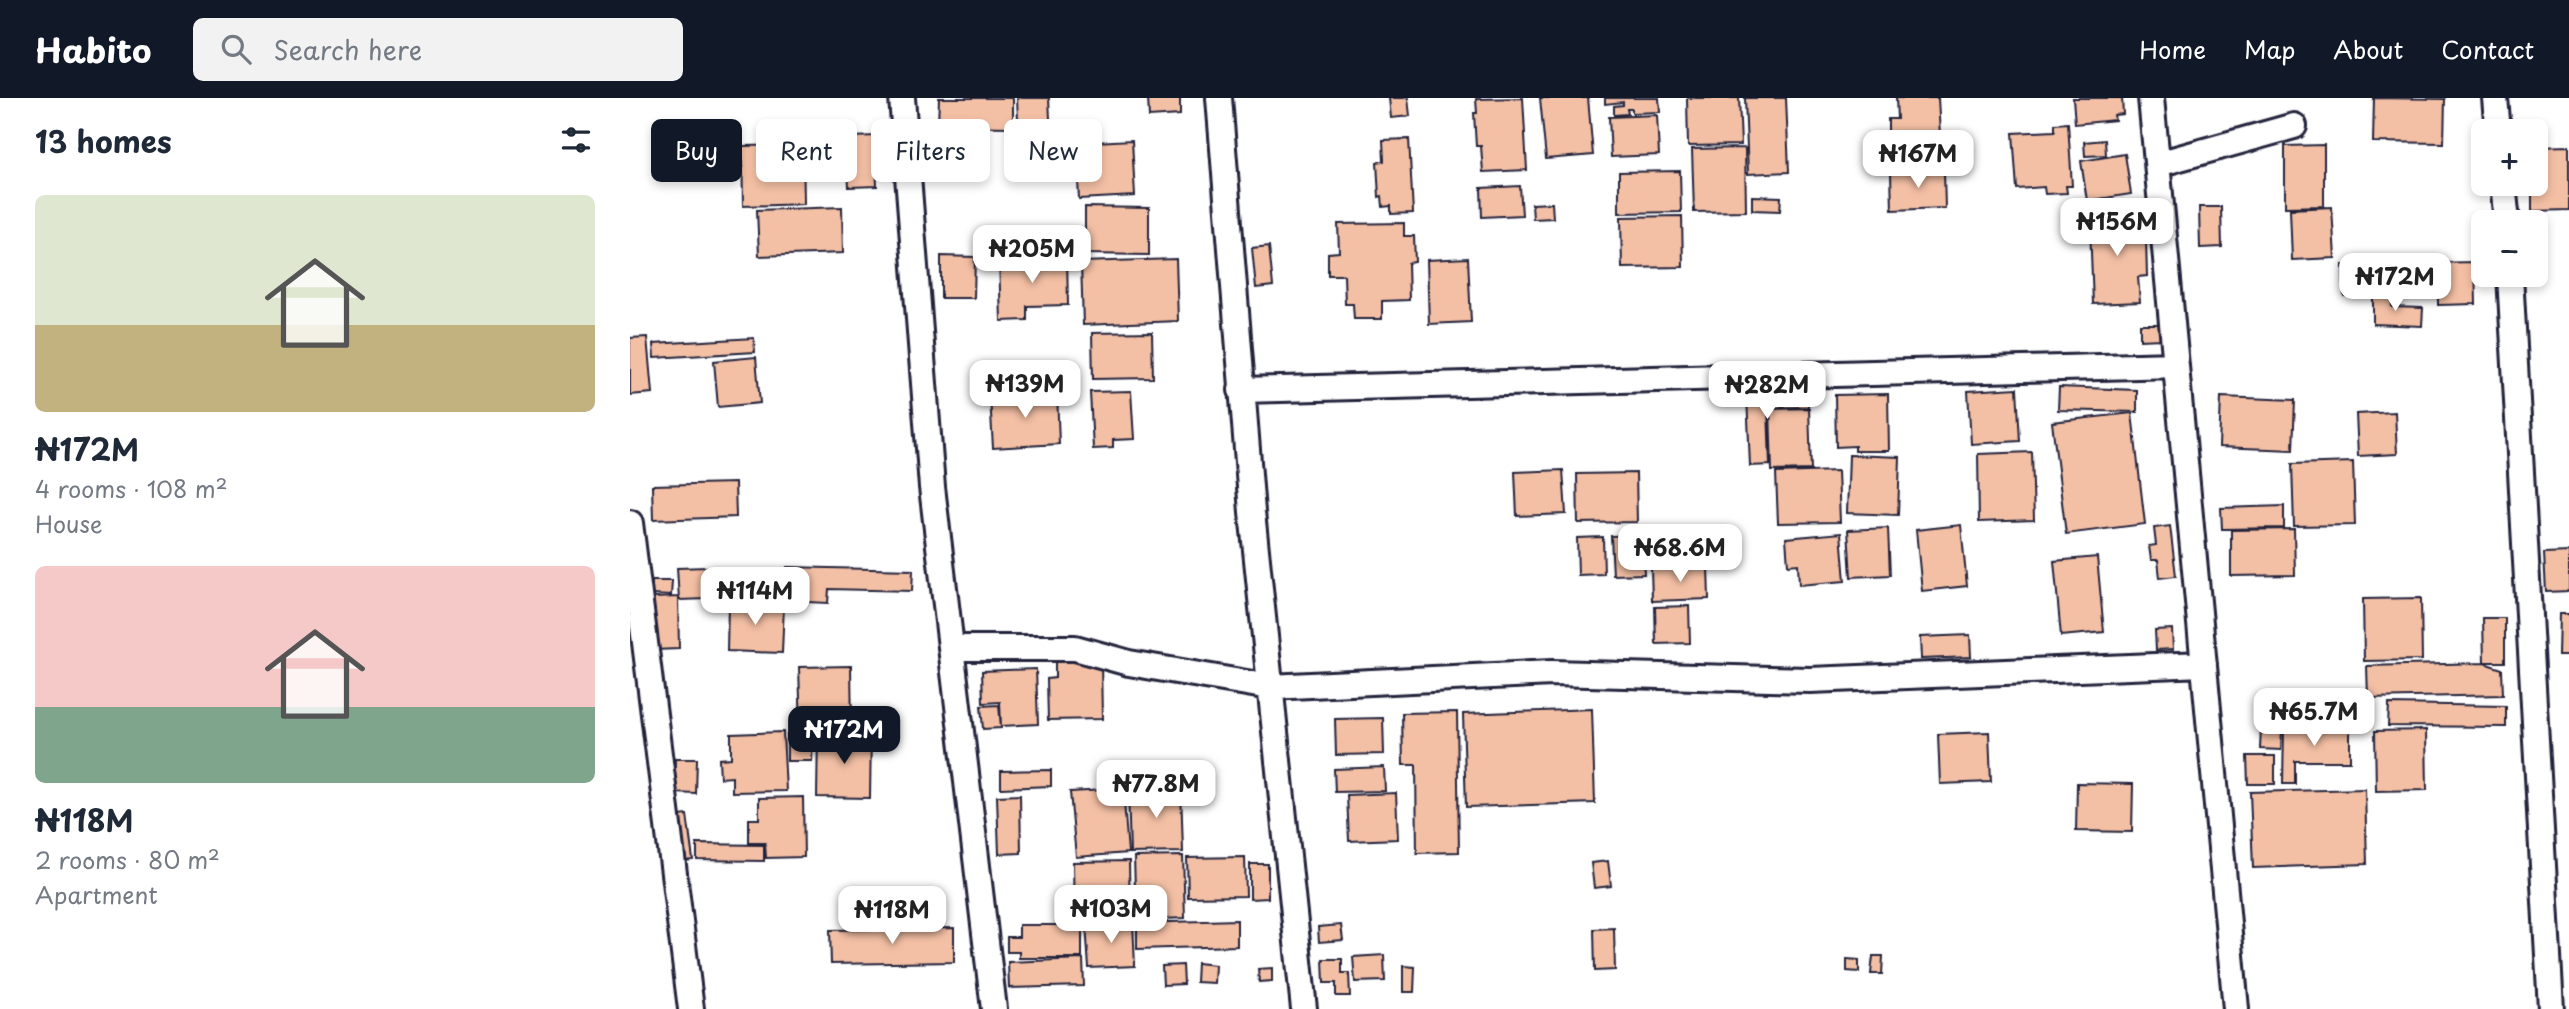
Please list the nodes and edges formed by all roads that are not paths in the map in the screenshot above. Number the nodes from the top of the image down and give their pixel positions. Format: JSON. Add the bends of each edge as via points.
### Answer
{"nodes":[{"id":1,"x":902,"y":98,"type":"edge"},
{"id":2,"x":1233,"y":98,"type":"edge"},
{"id":3,"x":2151,"y":98,"type":"edge"},
{"id":4,"x":2495,"y":98,"type":"edge"},
{"id":5,"x":1220,"y":109,"type":"edge"},
{"id":6,"x":2497,"y":119,"type":"edge"},
{"id":7,"x":2294,"y":125,"type":"dead end"},
{"id":8,"x":2158,"y":164,"type":"junction"},
{"id":9,"x":2511,"y":287,"type":"edge"},
{"id":10,"x":2176,"y":365,"type":"junction"},
{"id":11,"x":1241,"y":390,"type":"junction"},
{"id":12,"x":630,"y":523,"type":"edge"},
{"id":13,"x":951,"y":648,"type":"junction"},
{"id":14,"x":2204,"y":664,"type":"junction"},
{"id":15,"x":1270,"y":687,"type":"junction"},
{"id":16,"x":691,"y":1009,"type":"edge"},
{"id":17,"x":994,"y":1009,"type":"edge"},
{"id":18,"x":1304,"y":1009,"type":"edge"},
{"id":19,"x":2236,"y":1009,"type":"edge"},
{"id":20,"x":2551,"y":1009,"type":"edge"}],
"edges":[{"from":1,"to":13,"type":"street","via":[[932,487]]},
{"from":2,"to":5,"type":"street"},
{"from":3,"to":8,"type":"street"},
{"from":4,"to":6,"type":"street"},
{"from":5,"to":11,"type":"street"},
{"from":7,"to":8,"type":"street"},
{"from":8,"to":10,"type":"street"},
{"from":9,"to":20,"type":"street"},
{"from":10,"to":11,"type":"street"},
{"from":10,"to":14,"type":"street"},
{"from":11,"to":15,"type":"street"},
{"from":12,"to":16,"type":"street"},
{"from":13,"to":15,"type":"street","via":[[1075,648],[1129,663]]},
{"from":13,"to":17,"type":"street"},
{"from":14,"to":15,"type":"street","via":[[1811,680],[1552,673]]},
{"from":14,"to":19,"type":"street"},
{"from":15,"to":18,"type":"street"}]}
